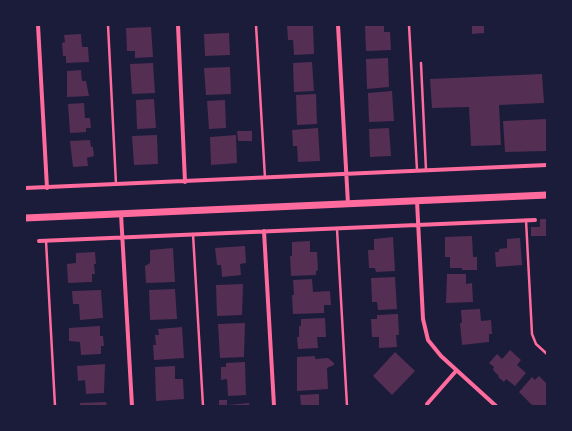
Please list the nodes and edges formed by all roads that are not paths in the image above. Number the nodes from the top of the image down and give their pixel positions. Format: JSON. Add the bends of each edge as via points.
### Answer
{"nodes":[{"id":1,"x":38,"y":25,"type":"edge"},
{"id":2,"x":108,"y":25,"type":"edge"},
{"id":3,"x":178,"y":25,"type":"edge"},
{"id":4,"x":256,"y":25,"type":"edge"},
{"id":5,"x":338,"y":25,"type":"edge"},
{"id":6,"x":408,"y":25,"type":"edge"},
{"id":7,"x":421,"y":63,"type":"dead end"},
{"id":8,"x":547,"y":165,"type":"edge"},
{"id":9,"x":417,"y":170,"type":"junction"},
{"id":10,"x":426,"y":170,"type":"junction"},
{"id":11,"x":346,"y":174,"type":"junction"},
{"id":12,"x":265,"y":178,"type":"junction"},
{"id":13,"x":185,"y":182,"type":"junction"},
{"id":14,"x":116,"y":184,"type":"junction"},
{"id":15,"x":25,"y":188,"type":"edge"},
{"id":16,"x":47,"y":188,"type":"junction"},
{"id":17,"x":547,"y":194,"type":"edge"},
{"id":18,"x":416,"y":200,"type":"junction"},
{"id":19,"x":348,"y":204,"type":"junction"},
{"id":20,"x":121,"y":214,"type":"junction"},
{"id":21,"x":25,"y":218,"type":"edge"},
{"id":22,"x":526,"y":220,"type":"junction"},
{"id":23,"x":535,"y":220,"type":"dead end"},
{"id":24,"x":418,"y":224,"type":"junction"},
{"id":25,"x":337,"y":228,"type":"junction"},
{"id":26,"x":264,"y":231,"type":"junction"},
{"id":27,"x":193,"y":234,"type":"junction"},
{"id":28,"x":122,"y":237,"type":"junction"},
{"id":29,"x":46,"y":240,"type":"junction"},
{"id":30,"x":39,"y":241,"type":"dead end"},
{"id":31,"x":547,"y":354,"type":"edge"},
{"id":32,"x":456,"y":371,"type":"junction"},
{"id":33,"x":427,"y":404,"type":"dead end"},
{"id":34,"x":55,"y":406,"type":"edge"},
{"id":35,"x":132,"y":406,"type":"edge"},
{"id":36,"x":203,"y":406,"type":"edge"},
{"id":37,"x":274,"y":406,"type":"edge"},
{"id":38,"x":347,"y":406,"type":"edge"},
{"id":39,"x":496,"y":406,"type":"edge"}],
"edges":[{"from":1,"to":16,"type":"street"},
{"from":2,"to":14,"type":"lane"},
{"from":3,"to":13,"type":"street"},
{"from":4,"to":12,"type":"lane"},
{"from":5,"to":11,"type":"street"},
{"from":6,"to":9,"type":"lane"},
{"from":7,"to":10,"type":"lane"},
{"from":8,"to":10,"type":"street"},
{"from":9,"to":10,"type":"street"},
{"from":9,"to":11,"type":"street"},
{"from":11,"to":12,"type":"street"},
{"from":11,"to":19,"type":"street"},
{"from":12,"to":13,"type":"street"},
{"from":13,"to":14,"type":"street"},
{"from":14,"to":16,"type":"street"},
{"from":15,"to":16,"type":"street"},
{"from":17,"to":18,"type":"main road"},
{"from":18,"to":19,"type":"main road"},
{"from":18,"to":24,"type":"street"},
{"from":19,"to":20,"type":"main road"},
{"from":20,"to":21,"type":"main road"},
{"from":20,"to":28,"type":"street"},
{"from":22,"to":23,"type":"street"},
{"from":22,"to":24,"type":"street"},
{"from":22,"to":31,"type":"lane","via":[[532,334],[536,344]]},
{"from":24,"to":25,"type":"street"},
{"from":24,"to":32,"type":"street","via":[[425,330],[434,349]]},
{"from":25,"to":26,"type":"street"},
{"from":25,"to":38,"type":"lane"},
{"from":26,"to":27,"type":"street"},
{"from":26,"to":37,"type":"street"},
{"from":27,"to":28,"type":"street"},
{"from":27,"to":36,"type":"lane"},
{"from":28,"to":29,"type":"street"},
{"from":28,"to":35,"type":"street"},
{"from":29,"to":30,"type":"street"},
{"from":29,"to":34,"type":"lane"},
{"from":32,"to":33,"type":"street"},
{"from":32,"to":39,"type":"street"}]}
